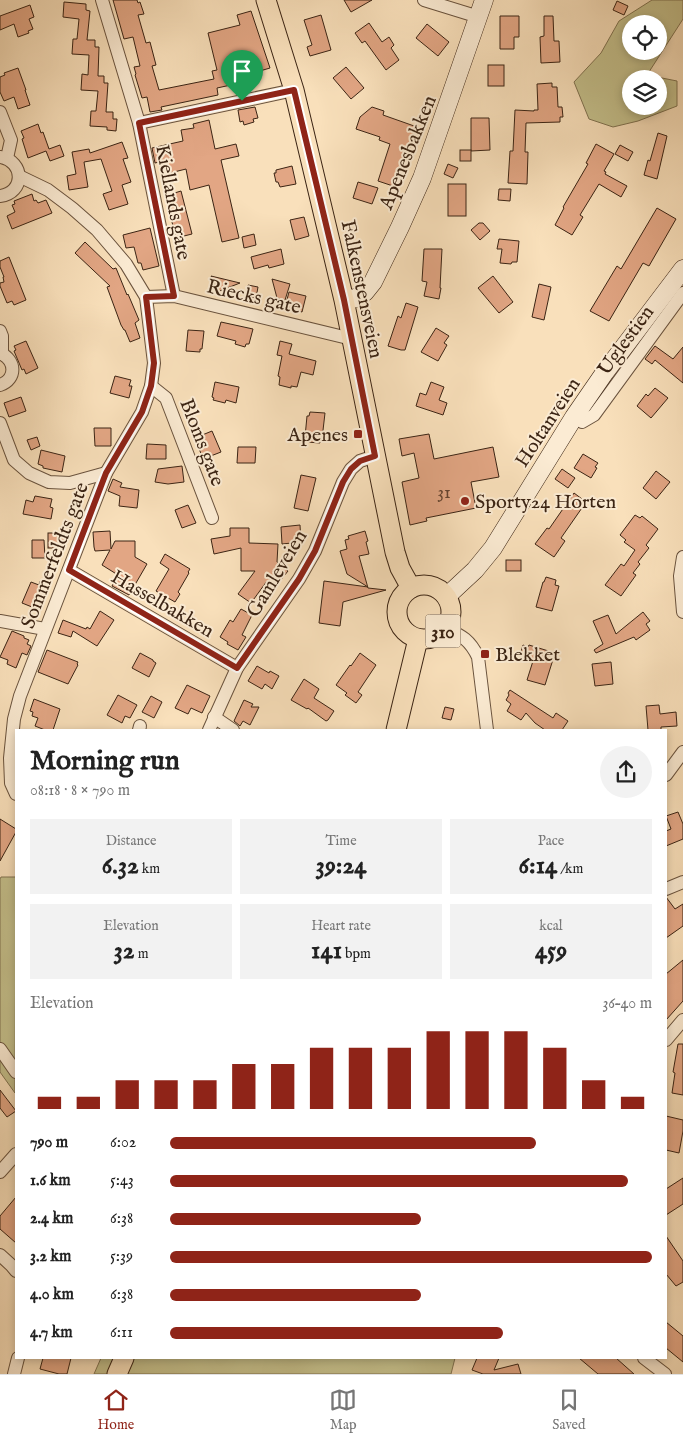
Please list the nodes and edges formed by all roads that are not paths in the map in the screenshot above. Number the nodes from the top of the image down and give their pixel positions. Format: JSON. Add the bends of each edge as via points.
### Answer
{"nodes":[{"id":1,"x":102,"y":0,"type":"edge"},
{"id":2,"x":266,"y":0,"type":"edge"},
{"id":3,"x":424,"y":0,"type":"edge"},
{"id":4,"x":484,"y":0,"type":"edge"},
{"id":5,"x":479,"y":17,"type":"junction"},
{"id":6,"x":294,"y":90,"type":"junction"},
{"id":7,"x":0,"y":112,"type":"edge"},
{"id":8,"x":139,"y":123,"type":"junction"},
{"id":9,"x":3,"y":158,"type":"edge"},
{"id":10,"x":19,"y":176,"type":"junction"},
{"id":11,"x":0,"y":196,"type":"edge"},
{"id":12,"x":683,"y":269,"type":"edge"},
{"id":13,"x":683,"y":293,"type":"edge"},
{"id":14,"x":174,"y":296,"type":"junction"},
{"id":15,"x":146,"y":297,"type":"junction"},
{"id":16,"x":344,"y":300,"type":"junction"},
{"id":17,"x":0,"y":331,"type":"edge"},
{"id":18,"x":352,"y":339,"type":"junction"},
{"id":19,"x":1,"y":354,"type":"edge"},
{"id":20,"x":0,"y":385,"type":"edge"},
{"id":21,"x":151,"y":386,"type":"junction"},
{"id":22,"x":574,"y":418,"type":"junction"},
{"id":23,"x":0,"y":423,"type":"edge"},
{"id":24,"x":375,"y":456,"type":"junction"},
{"id":25,"x":106,"y":473,"type":"junction"},
{"id":26,"x":212,"y":518,"type":"dead end"},
{"id":27,"x":683,"y":557,"type":"edge"},
{"id":28,"x":69,"y":570,"type":"junction"},
{"id":29,"x":412,"y":588,"type":"junction"},
{"id":30,"x":446,"y":597,"type":"junction"},
{"id":31,"x":683,"y":612,"type":"edge"},
{"id":32,"x":0,"y":621,"type":"edge"},
{"id":33,"x":446,"y":628,"type":"junction"},
{"id":34,"x":45,"y":629,"type":"junction"},
{"id":35,"x":418,"y":639,"type":"junction"},
{"id":36,"x":237,"y":668,"type":"junction"},
{"id":37,"x":214,"y":717,"type":"junction"},
{"id":38,"x":209,"y":729,"type":"edge"},
{"id":39,"x":232,"y":729,"type":"edge"},
{"id":40,"x":396,"y":729,"type":"edge"},
{"id":41,"x":487,"y":729,"type":"edge"},
{"id":42,"x":683,"y":752,"type":"edge"},
{"id":43,"x":667,"y":774,"type":"edge"},
{"id":44,"x":15,"y":792,"type":"edge"},
{"id":45,"x":683,"y":882,"type":"edge"},
{"id":46,"x":667,"y":889,"type":"edge"},
{"id":47,"x":683,"y":1020,"type":"edge"},
{"id":48,"x":667,"y":1039,"type":"edge"},
{"id":49,"x":0,"y":1050,"type":"edge"},
{"id":50,"x":15,"y":1071,"type":"edge"},
{"id":51,"x":15,"y":1155,"type":"edge"},
{"id":52,"x":0,"y":1172,"type":"edge"},
{"id":53,"x":0,"y":1255,"type":"edge"},
{"id":54,"x":15,"y":1270,"type":"edge"},
{"id":55,"x":18,"y":1359,"type":"edge"},
{"id":56,"x":124,"y":1359,"type":"edge"},
{"id":57,"x":645,"y":1359,"type":"edge"},
{"id":58,"x":14,"y":1374,"type":"edge"},
{"id":59,"x":117,"y":1374,"type":"edge"},
{"id":60,"x":665,"y":1374,"type":"edge"}],
"edges":[{"from":1,"to":8,"type":"street","name":"Kiellands gate"},
{"from":2,"to":6,"type":"main road","name":"Falkenstensveien","number":"310"},
{"from":3,"to":5,"type":"street"},
{"from":4,"to":5,"type":"main road","name":"Apenesbakken"},
{"from":5,"to":16,"type":"main road","name":"Apenesbakken","via":[[422,178],[400,227],[373,282],[356,298]]},
{"from":6,"to":8,"type":"street"},
{"from":6,"to":16,"type":"main road","name":"Falkenstensveien","number":"310"},
{"from":7,"to":9,"type":"street","via":[[11,140]]},
{"from":8,"to":14,"type":"street","name":"Kiellands gate"},
{"from":9,"to":10,"type":"street","via":[[16,166]]},
{"from":10,"to":11,"type":"street","via":[[12,192]]},
{"from":10,"to":15,"type":"street","via":[[48,190],[97,230],[126,264]]},
{"from":12,"to":22,"type":"main road","name":"Holtanveien"},
{"from":13,"to":22,"type":"street","name":"Uglestien","via":[[594,415],[582,422]]},
{"from":14,"to":15,"type":"street","name":"Riecks gate"},
{"from":14,"to":18,"type":"street","name":"Riecks gate"},
{"from":15,"to":21,"type":"street","name":"Sommerfeldts gate","via":[[154,363]]},
{"from":16,"to":18,"type":"main road","name":"Falkenstensveien","number":"310"},
{"from":17,"to":19,"type":"street"},
{"from":18,"to":24,"type":"main road","name":"Falkenstensveien","number":"310"},
{"from":19,"to":20,"type":"street","via":[[10,361],[12,372]]},
{"from":21,"to":25,"type":"street","name":"Sommerfeldts gate","via":[[142,412]]},
{"from":21,"to":26,"type":"street","name":"Bloms gate","via":[[166,398]]},
{"from":22,"to":30,"type":"main road","name":"Holtanveien","via":[[493,548],[476,570]]},
{"from":23,"to":25,"type":"street","via":[[14,460],[29,473],[49,482],[70,483]]},
{"from":24,"to":29,"type":"main road","name":"Falkenstensveien","number":"310","via":[[395,552]]},
{"from":24,"to":36,"type":"street","name":"Gamleveien","via":[[360,461],[351,469],[299,579]]},
{"from":25,"to":28,"type":"street","name":"Sommerfeldts gate"},
{"from":27,"to":31,"type":"street","via":[[680,576]]},
{"from":28,"to":34,"type":"street","name":"Sommerfeldts gate"},
{"from":28,"to":36,"type":"street","name":"Hasselbakken"},
{"from":29,"to":30,"type":"main road","number":"310","via":[[427,585]]},
{"from":29,"to":35,"type":"main road","number":"310","via":[[400,600],[397,616],[404,631]]},
{"from":30,"to":33,"type":"main road","number":"310","via":[[450,618]]},
{"from":32,"to":34,"type":"street"},
{"from":33,"to":35,"type":"main road","number":"310","via":[[434,637]]},
{"from":33,"to":41,"type":"street","via":[[464,637],[478,657]]},
{"from":34,"to":44,"type":"street","name":"Sommerfeldts gate","via":[[14,719],[10,758],[11,783]]},
{"from":35,"to":40,"type":"main road","number":"310"},
{"from":36,"to":37,"type":"street","name":"Gamleveien"},
{"from":37,"to":38,"type":"street","name":"Gamleveien"},
{"from":37,"to":39,"type":"street"},
{"from":42,"to":43,"type":"street"},
{"from":45,"to":46,"type":"street"},
{"from":47,"to":48,"type":"street"},
{"from":49,"to":50,"type":"street"},
{"from":51,"to":52,"type":"street"},
{"from":53,"to":54,"type":"street"},
{"from":55,"to":58,"type":"street"},
{"from":56,"to":59,"type":"main road"},
{"from":57,"to":60,"type":"street"}]}
